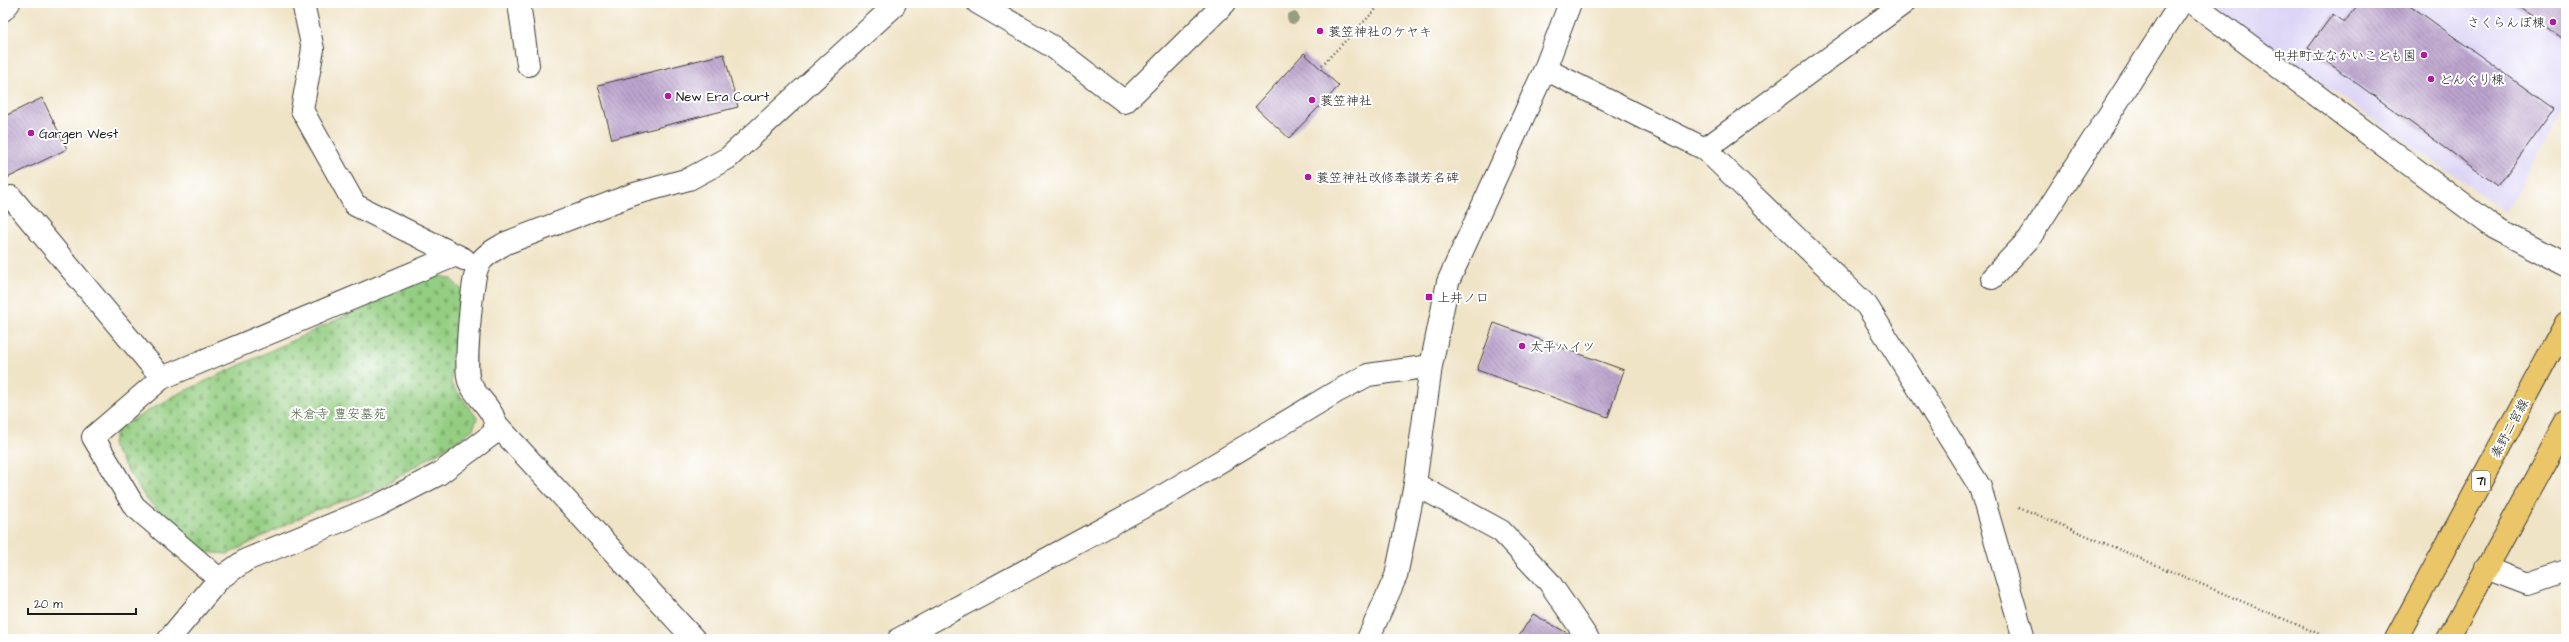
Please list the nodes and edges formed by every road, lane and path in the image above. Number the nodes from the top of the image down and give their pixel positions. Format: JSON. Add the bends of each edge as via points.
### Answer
{"nodes":[{"id":1,"x":9,"y":3,"type":"edge"},
{"id":2,"x":303,"y":3,"type":"edge"},
{"id":3,"x":519,"y":3,"type":"edge"},
{"id":4,"x":895,"y":3,"type":"edge"},
{"id":5,"x":978,"y":3,"type":"edge"},
{"id":6,"x":1225,"y":3,"type":"edge"},
{"id":7,"x":1382,"y":3,"type":"edge"},
{"id":8,"x":1570,"y":3,"type":"edge"},
{"id":9,"x":1904,"y":3,"type":"edge"},
{"id":10,"x":2181,"y":3,"type":"edge"},
{"id":11,"x":2193,"y":3,"type":"edge"},
{"id":12,"x":3,"y":10,"type":"edge"},
{"id":13,"x":528,"y":65,"type":"dead end"},
{"id":14,"x":1322,"y":65,"type":"dead end"},
{"id":15,"x":1545,"y":69,"type":"junction"},
{"id":16,"x":1706,"y":148,"type":"junction"},
{"id":17,"x":12,"y":197,"type":"dead end"},
{"id":18,"x":456,"y":255,"type":"junction"},
{"id":19,"x":2566,"y":265,"type":"edge"},
{"id":20,"x":478,"y":266,"type":"junction"},
{"id":21,"x":1992,"y":278,"type":"dead end"},
{"id":22,"x":2566,"y":322,"type":"edge"},
{"id":23,"x":1431,"y":366,"type":"junction"},
{"id":24,"x":162,"y":378,"type":"junction"},
{"id":25,"x":2566,"y":423,"type":"edge"},
{"id":26,"x":497,"y":425,"type":"junction"},
{"id":27,"x":1415,"y":484,"type":"junction"},
{"id":28,"x":2031,"y":514,"type":"dead end"},
{"id":29,"x":2486,"y":568,"type":"junction"},
{"id":30,"x":2566,"y":571,"type":"edge"},
{"id":31,"x":219,"y":579,"type":"junction"},
{"id":32,"x":169,"y":639,"type":"edge"},
{"id":33,"x":694,"y":639,"type":"edge"},
{"id":34,"x":899,"y":639,"type":"edge"},
{"id":35,"x":1368,"y":639,"type":"edge"},
{"id":36,"x":1588,"y":639,"type":"edge"},
{"id":37,"x":2024,"y":639,"type":"edge"},
{"id":38,"x":2331,"y":639,"type":"edge"},
{"id":39,"x":2396,"y":639,"type":"edge"},
{"id":40,"x":2448,"y":639,"type":"edge"}],
"edges":[{"from":1,"to":12,"type":"street"},
{"from":2,"to":18,"type":"street","via":[[313,50],[302,110],[355,205]]},
{"from":3,"to":13,"type":"street"},
{"from":4,"to":20,"type":"street","via":[[728,158],[689,179],[634,194],[506,243],[490,252]]},
{"from":5,"to":6,"type":"street","via":[[1053,47],[1125,102]]},
{"from":7,"to":14,"type":"path"},
{"from":8,"to":15,"type":"street"},
{"from":9,"to":16,"type":"street"},
{"from":10,"to":21,"type":"street","via":[[2029,239]]},
{"from":11,"to":19,"type":"street","via":[[2493,227]]},
{"from":15,"to":16,"type":"street"},
{"from":15,"to":23,"type":"street","via":[[1448,282]]},
{"from":16,"to":37,"type":"street","via":[[1867,306],[1980,487]]},
{"from":17,"to":24,"type":"street"},
{"from":18,"to":20,"type":"street"},
{"from":18,"to":24,"type":"street"},
{"from":20,"to":26,"type":"street","via":[[466,357],[473,389],[494,416]]},
{"from":22,"to":39,"type":"main road","name":"秦野二宮線","number":"71"},
{"from":23,"to":27,"type":"street"},
{"from":23,"to":34,"type":"street","via":[[1368,375],[1156,500]]},
{"from":24,"to":31,"type":"street","via":[[93,437],[134,506]]},
{"from":25,"to":29,"type":"main road"},
{"from":26,"to":31,"type":"street","via":[[487,440],[439,474],[377,506],[246,560]]},
{"from":26,"to":33,"type":"street"},
{"from":27,"to":35,"type":"street","via":[[1396,576]]},
{"from":27,"to":36,"type":"street","via":[[1501,531],[1549,582]]},
{"from":28,"to":38,"type":"path"},
{"from":29,"to":30,"type":"street","via":[[2528,584]]},
{"from":29,"to":40,"type":"main road"},
{"from":31,"to":32,"type":"street"}]}
